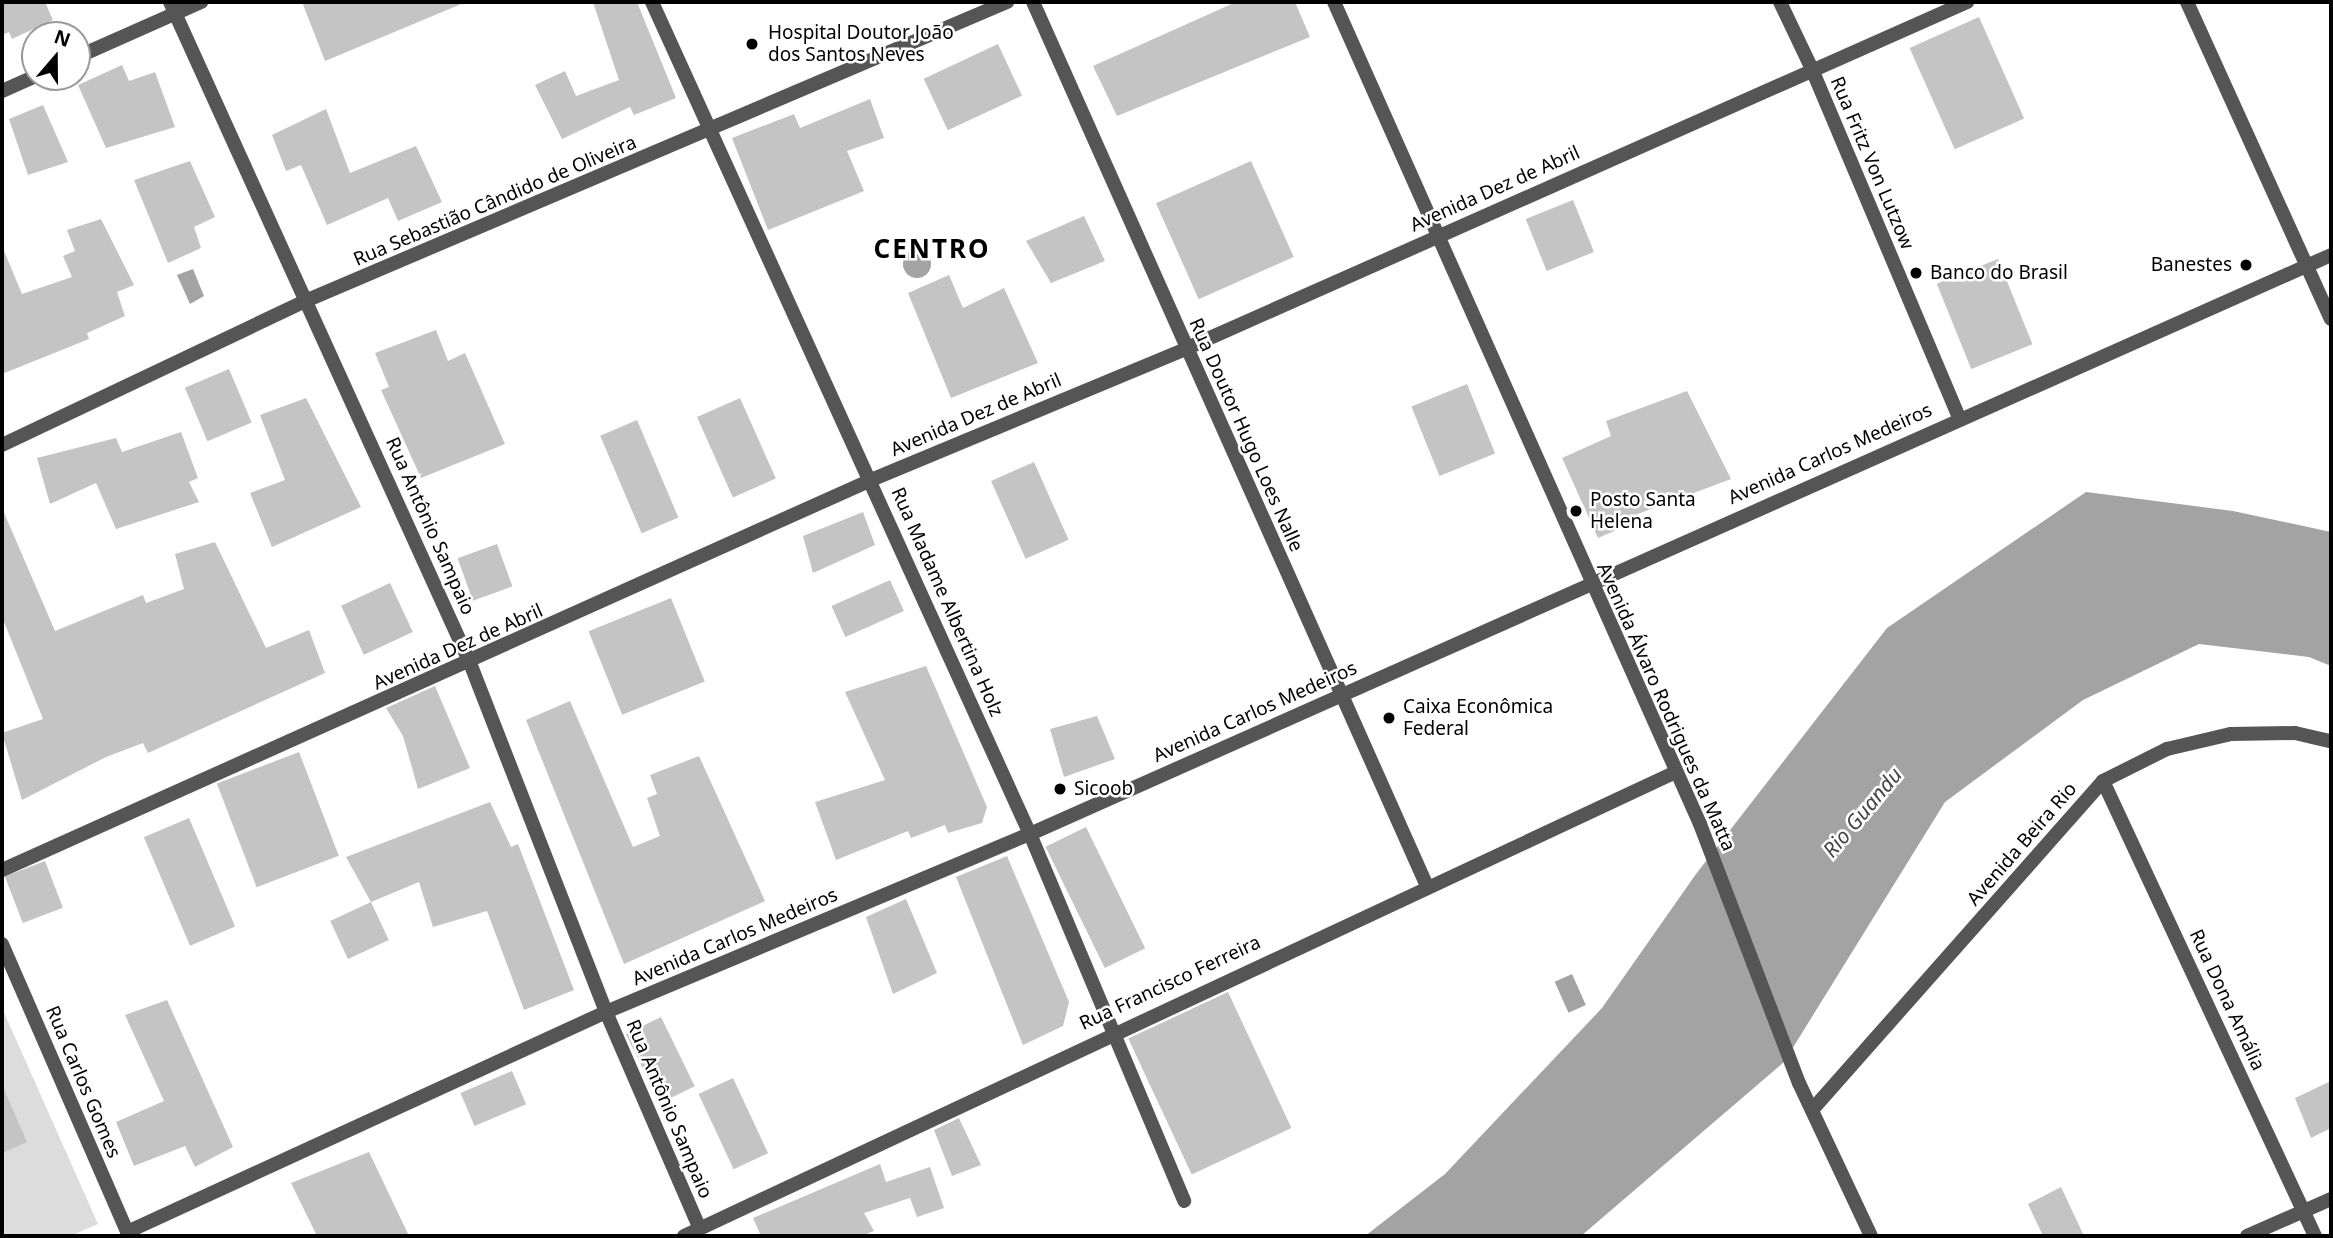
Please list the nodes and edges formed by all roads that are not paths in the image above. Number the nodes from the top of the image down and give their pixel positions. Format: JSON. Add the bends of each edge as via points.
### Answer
{"nodes":[{"id":1,"x":201,"y":2,"type":"edge"},
{"id":2,"x":652,"y":2,"type":"edge"},
{"id":3,"x":1007,"y":2,"type":"edge"},
{"id":4,"x":1033,"y":2,"type":"edge"},
{"id":5,"x":1334,"y":2,"type":"edge"},
{"id":6,"x":1780,"y":2,"type":"edge"},
{"id":7,"x":1967,"y":2,"type":"edge"},
{"id":8,"x":2186,"y":2,"type":"edge"},
{"id":9,"x":173,"y":7,"type":"edge"},
{"id":10,"x":91,"y":50,"type":"edge"},
{"id":11,"x":1811,"y":67,"type":"junction"},
{"id":12,"x":21,"y":82,"type":"edge"},
{"id":13,"x":2,"y":91,"type":"edge"},
{"id":14,"x":708,"y":133,"type":"junction"},
{"id":15,"x":1440,"y":235,"type":"junction"},
{"id":16,"x":2331,"y":255,"type":"edge"},
{"id":17,"x":2308,"y":265,"type":"junction"},
{"id":18,"x":310,"y":299,"type":"junction"},
{"id":19,"x":2331,"y":319,"type":"edge"},
{"id":20,"x":1185,"y":349,"type":"junction"},
{"id":21,"x":1959,"y":418,"type":"junction"},
{"id":22,"x":2,"y":445,"type":"edge"},
{"id":23,"x":871,"y":480,"type":"junction"},
{"id":24,"x":1588,"y":582,"type":"junction"},
{"id":25,"x":470,"y":663,"type":"junction"},
{"id":26,"x":1342,"y":694,"type":"junction"},
{"id":27,"x":2331,"y":741,"type":"edge"},
{"id":28,"x":1676,"y":772,"type":"junction"},
{"id":29,"x":2103,"y":781,"type":"junction"},
{"id":30,"x":1030,"y":834,"type":"junction"},
{"id":31,"x":2,"y":870,"type":"edge"},
{"id":32,"x":1426,"y":884,"type":"junction"},
{"id":33,"x":2,"y":944,"type":"edge"},
{"id":34,"x":606,"y":1012,"type":"junction"},
{"id":35,"x":1109,"y":1032,"type":"junction"},
{"id":36,"x":1812,"y":1110,"type":"junction"},
{"id":37,"x":2331,"y":1199,"type":"edge"},
{"id":38,"x":1184,"y":1201,"type":"dead end"},
{"id":39,"x":2304,"y":1212,"type":"junction"},
{"id":40,"x":700,"y":1229,"type":"junction"},
{"id":41,"x":124,"y":1235,"type":"edge"},
{"id":42,"x":684,"y":1236,"type":"edge"},
{"id":43,"x":1871,"y":1236,"type":"edge"},
{"id":44,"x":2247,"y":1236,"type":"edge"},
{"id":45,"x":2315,"y":1236,"type":"edge"}],
"edges":[{"from":1,"to":9,"type":"street"},
{"from":2,"to":14,"type":"street","name":"Rua Madame Albertina Holz"},
{"from":3,"to":14,"type":"street","name":"Rua Sebastião Cândido de Oliveira"},
{"from":4,"to":20,"type":"street","name":"Rua Doutor Hugo Loes Nalle"},
{"from":5,"to":15,"type":"street","name":"Avenida Álvaro Rodrigues da Matta"},
{"from":6,"to":11,"type":"street","name":"Rua Fritz Von Lutzow"},
{"from":7,"to":11,"type":"street","name":"Avenida Dez de Abril"},
{"from":8,"to":17,"type":"street"},
{"from":9,"to":10,"type":"street"},
{"from":9,"to":18,"type":"street","name":"Rua Antônio Sampaio"},
{"from":11,"to":15,"type":"street","name":"Avenida Dez de Abril"},
{"from":11,"to":21,"type":"street","name":"Rua Fritz Von Lutzow"},
{"from":12,"to":13,"type":"street"},
{"from":14,"to":18,"type":"street","name":"Rua Sebastião Cândido de Oliveira"},
{"from":14,"to":23,"type":"street","name":"Rua Madame Albertina Holz"},
{"from":15,"to":20,"type":"street","name":"Avenida Dez de Abril"},
{"from":15,"to":24,"type":"street","name":"Avenida Álvaro Rodrigues da Matta"},
{"from":16,"to":17,"type":"street","name":"Avenida Carlos Medeiros"},
{"from":17,"to":19,"type":"street"},
{"from":17,"to":21,"type":"street","name":"Avenida Carlos Medeiros"},
{"from":18,"to":22,"type":"street","name":"Rua Sebastião Cândido de Oliveira"},
{"from":18,"to":25,"type":"street","name":"Rua Antônio Sampaio"},
{"from":20,"to":23,"type":"street","name":"Avenida Dez de Abril"},
{"from":20,"to":26,"type":"street","name":"Rua Doutor Hugo Loes Nalle"},
{"from":21,"to":24,"type":"street","name":"Avenida Carlos Medeiros"},
{"from":23,"to":25,"type":"street","name":"Avenida Dez de Abril"},
{"from":23,"to":30,"type":"street","name":"Rua Madame Albertina Holz"},
{"from":24,"to":26,"type":"street","name":"Avenida Carlos Medeiros"},
{"from":24,"to":28,"type":"street","name":"Avenida Álvaro Rodrigues da Matta"},
{"from":25,"to":31,"type":"street","name":"Avenida Dez de Abril"},
{"from":25,"to":34,"type":"street","name":"Rua Antônio Sampaio"},
{"from":26,"to":30,"type":"street","name":"Avenida Carlos Medeiros"},
{"from":26,"to":32,"type":"street","name":"Rua Doutor Hugo Loes Nalle"},
{"from":27,"to":29,"type":"street","name":"Avenida Beira Rio","via":[[2295,733],[2231,734],[2167,749]]},
{"from":28,"to":32,"type":"street","name":"Rua Francisco Ferreira"},
{"from":28,"to":36,"type":"street","name":"Avenida Álvaro Rodrigues da Matta"},
{"from":29,"to":36,"type":"street","name":"Avenida Beira Rio"},
{"from":29,"to":39,"type":"street","name":"Rua Dona Amália"},
{"from":30,"to":34,"type":"street","name":"Avenida Carlos Medeiros"},
{"from":30,"to":35,"type":"street","name":"Rua Madame Albertina Holz"},
{"from":32,"to":35,"type":"street","name":"Rua Francisco Ferreira"},
{"from":33,"to":41,"type":"street","name":"Rua Carlos Gomes"},
{"from":34,"to":40,"type":"street","name":"Rua Antônio Sampaio"},
{"from":34,"to":41,"type":"street","name":"Avenida Carlos Medeiros"},
{"from":35,"to":38,"type":"street","name":"Rua Madame Albertina Holz"},
{"from":35,"to":40,"type":"street","name":"Rua Francisco Ferreira"},
{"from":36,"to":43,"type":"street","name":"Avenida Álvaro Rodrigues da Matta"},
{"from":37,"to":39,"type":"street"},
{"from":39,"to":44,"type":"street"},
{"from":39,"to":45,"type":"street","name":"Rua Dona Amália"},
{"from":40,"to":42,"type":"street","name":"Rua Francisco Ferreira"}]}
